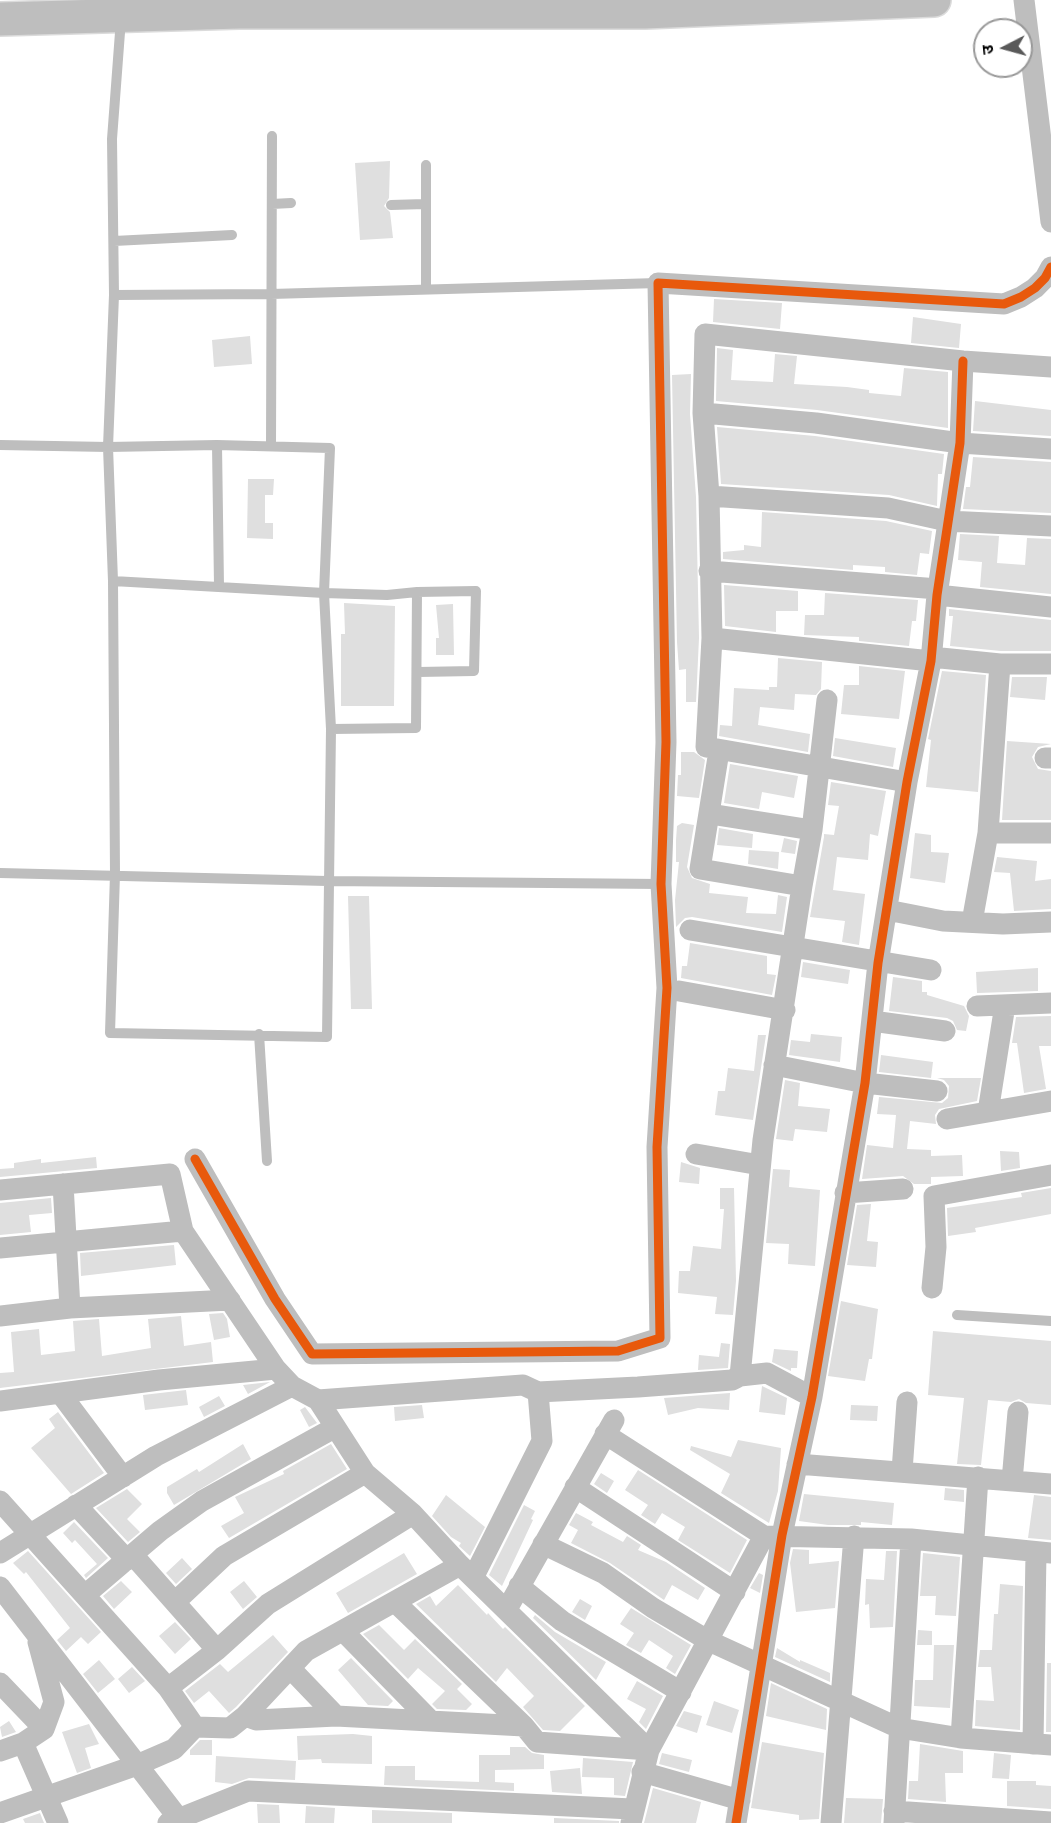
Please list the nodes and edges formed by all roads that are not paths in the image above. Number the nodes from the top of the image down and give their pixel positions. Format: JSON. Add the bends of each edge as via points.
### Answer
{"nodes":[{"id":1,"x":934,"y":0,"type":"edge"},
{"id":2,"x":1024,"y":0,"type":"edge"},
{"id":3,"x":233,"y":6,"type":"edge"},
{"id":4,"x":121,"y":16,"type":"junction"},
{"id":5,"x":0,"y":19,"type":"edge"},
{"id":6,"x":272,"y":136,"type":"dead end"},
{"id":7,"x":426,"y":165,"type":"dead end"},
{"id":8,"x":291,"y":203,"type":"dead end"},
{"id":9,"x":272,"y":204,"type":"junction"},
{"id":10,"x":425,"y":204,"type":"junction"},
{"id":11,"x":391,"y":205,"type":"dead end"},
{"id":12,"x":1051,"y":222,"type":"edge"},
{"id":13,"x":232,"y":235,"type":"dead end"},
{"id":14,"x":114,"y":241,"type":"junction"},
{"id":15,"x":1051,"y":267,"type":"edge"},
{"id":16,"x":658,"y":283,"type":"junction"},
{"id":17,"x":426,"y":287,"type":"junction"},
{"id":18,"x":271,"y":294,"type":"junction"},
{"id":19,"x":114,"y":295,"type":"junction"},
{"id":20,"x":963,"y":361,"type":"junction"},
{"id":21,"x":1051,"y":367,"type":"edge"},
{"id":22,"x":704,"y":413,"type":"junction"},
{"id":23,"x":960,"y":443,"type":"junction"},
{"id":24,"x":0,"y":445,"type":"edge"},
{"id":25,"x":218,"y":445,"type":"junction"},
{"id":26,"x":271,"y":446,"type":"junction"},
{"id":27,"x":108,"y":447,"type":"junction"},
{"id":28,"x":1051,"y":449,"type":"edge"},
{"id":29,"x":709,"y":496,"type":"junction"},
{"id":30,"x":947,"y":521,"type":"junction"},
{"id":31,"x":1051,"y":526,"type":"edge"},
{"id":32,"x":709,"y":572,"type":"junction"},
{"id":33,"x":113,"y":581,"type":"junction"},
{"id":34,"x":219,"y":586,"type":"junction"},
{"id":35,"x":417,"y":592,"type":"junction"},
{"id":36,"x":938,"y":592,"type":"junction"},
{"id":37,"x":324,"y":593,"type":"junction"},
{"id":38,"x":1051,"y":608,"type":"edge"},
{"id":39,"x":712,"y":638,"type":"junction"},
{"id":40,"x":931,"y":659,"type":"junction"},
{"id":41,"x":1000,"y":664,"type":"junction"},
{"id":42,"x":1051,"y":664,"type":"edge"},
{"id":43,"x":418,"y":672,"type":"junction"},
{"id":44,"x":827,"y":700,"type":"dead end"},
{"id":45,"x":331,"y":729,"type":"junction"},
{"id":46,"x":718,"y":751,"type":"junction"},
{"id":47,"x":820,"y":766,"type":"junction"},
{"id":48,"x":907,"y":782,"type":"junction"},
{"id":49,"x":710,"y":814,"type":"junction"},
{"id":50,"x":812,"y":830,"type":"junction"},
{"id":51,"x":988,"y":832,"type":"junction"},
{"id":52,"x":1051,"y":833,"type":"edge"},
{"id":53,"x":0,"y":873,"type":"edge"},
{"id":54,"x":115,"y":874,"type":"junction"},
{"id":55,"x":327,"y":881,"type":"junction"},
{"id":56,"x":661,"y":884,"type":"junction"},
{"id":57,"x":802,"y":886,"type":"junction"},
{"id":58,"x":887,"y":910,"type":"junction"},
{"id":59,"x":972,"y":922,"type":"junction"},
{"id":60,"x":1051,"y":922,"type":"edge"},
{"id":61,"x":690,"y":930,"type":"dead end"},
{"id":62,"x":794,"y":949,"type":"junction"},
{"id":63,"x":878,"y":963,"type":"junction"},
{"id":64,"x":931,"y":970,"type":"dead end"},
{"id":65,"x":679,"y":991,"type":"dead end"},
{"id":66,"x":1051,"y":1003,"type":"edge"},
{"id":67,"x":1005,"y":1005,"type":"junction"},
{"id":68,"x":977,"y":1006,"type":"dead end"},
{"id":69,"x":785,"y":1010,"type":"junction"},
{"id":70,"x":872,"y":1021,"type":"junction"},
{"id":71,"x":945,"y":1031,"type":"dead end"},
{"id":72,"x":259,"y":1034,"type":"junction"},
{"id":73,"x":774,"y":1065,"type":"junction"},
{"id":74,"x":865,"y":1083,"type":"junction"},
{"id":75,"x":938,"y":1091,"type":"dead end"},
{"id":76,"x":1051,"y":1101,"type":"edge"},
{"id":77,"x":988,"y":1112,"type":"junction"},
{"id":78,"x":947,"y":1119,"type":"dead end"},
{"id":79,"x":696,"y":1154,"type":"dead end"},
{"id":80,"x":195,"y":1159,"type":"dead end"},
{"id":81,"x":267,"y":1161,"type":"dead end"},
{"id":82,"x":760,"y":1165,"type":"junction"},
{"id":83,"x":1051,"y":1175,"type":"edge"},
{"id":84,"x":63,"y":1184,"type":"junction"},
{"id":85,"x":903,"y":1189,"type":"dead end"},
{"id":86,"x":0,"y":1190,"type":"edge"},
{"id":87,"x":845,"y":1193,"type":"junction"},
{"id":88,"x":183,"y":1231,"type":"junction"},
{"id":89,"x":68,"y":1241,"type":"junction"},
{"id":90,"x":0,"y":1248,"type":"edge"},
{"id":91,"x":932,"y":1288,"type":"dead end"},
{"id":92,"x":230,"y":1300,"type":"junction"},
{"id":93,"x":70,"y":1308,"type":"junction"},
{"id":94,"x":957,"y":1315,"type":"dead end"},
{"id":95,"x":0,"y":1316,"type":"edge"},
{"id":96,"x":1051,"y":1321,"type":"edge"},
{"id":97,"x":276,"y":1369,"type":"junction"},
{"id":98,"x":740,"y":1376,"type":"junction"},
{"id":99,"x":292,"y":1386,"type":"junction"},
{"id":100,"x":538,"y":1392,"type":"junction"},
{"id":101,"x":60,"y":1393,"type":"junction"},
{"id":102,"x":812,"y":1397,"type":"junction"},
{"id":103,"x":318,"y":1400,"type":"junction"},
{"id":104,"x":0,"y":1401,"type":"edge"},
{"id":105,"x":907,"y":1402,"type":"dead end"},
{"id":106,"x":1018,"y":1412,"type":"dead end"},
{"id":107,"x":334,"y":1428,"type":"junction"},
{"id":108,"x":797,"y":1464,"type":"junction"},
{"id":109,"x":902,"y":1471,"type":"junction"},
{"id":110,"x":366,"y":1473,"type":"junction"},
{"id":111,"x":123,"y":1476,"type":"junction"},
{"id":112,"x":978,"y":1477,"type":"junction"},
{"id":113,"x":1012,"y":1480,"type":"junction"},
{"id":114,"x":1051,"y":1484,"type":"edge"},
{"id":115,"x":576,"y":1487,"type":"junction"},
{"id":116,"x":0,"y":1501,"type":"edge"},
{"id":117,"x":76,"y":1505,"type":"junction"},
{"id":118,"x":413,"y":1514,"type":"junction"},
{"id":119,"x":30,"y":1534,"type":"junction"},
{"id":120,"x":773,"y":1536,"type":"junction"},
{"id":121,"x":854,"y":1536,"type":"junction"},
{"id":122,"x":911,"y":1539,"type":"junction"},
{"id":123,"x":543,"y":1544,"type":"junction"},
{"id":124,"x":973,"y":1544,"type":"junction"},
{"id":125,"x":1044,"y":1552,"type":"edge"},
{"id":126,"x":0,"y":1553,"type":"edge"},
{"id":127,"x":130,"y":1558,"type":"junction"},
{"id":128,"x":467,"y":1571,"type":"junction"},
{"id":129,"x":519,"y":1586,"type":"junction"},
{"id":130,"x":735,"y":1592,"type":"junction"},
{"id":131,"x":2,"y":1593,"type":"edge"},
{"id":132,"x":85,"y":1595,"type":"junction"},
{"id":133,"x":175,"y":1602,"type":"junction"},
{"id":134,"x":396,"y":1603,"type":"junction"},
{"id":135,"x":507,"y":1609,"type":"junction"},
{"id":136,"x":343,"y":1631,"type":"junction"},
{"id":137,"x":35,"y":1632,"type":"junction"},
{"id":138,"x":709,"y":1641,"type":"junction"},
{"id":139,"x":217,"y":1650,"type":"junction"},
{"id":140,"x":763,"y":1664,"type":"junction"},
{"id":141,"x":290,"y":1668,"type":"junction"},
{"id":142,"x":0,"y":1683,"type":"edge"},
{"id":143,"x":168,"y":1688,"type":"junction"},
{"id":144,"x":681,"y":1692,"type":"junction"},
{"id":145,"x":841,"y":1703,"type":"junction"},
{"id":146,"x":245,"y":1716,"type":"junction"},
{"id":147,"x":336,"y":1716,"type":"junction"},
{"id":148,"x":431,"y":1721,"type":"junction"},
{"id":149,"x":524,"y":1726,"type":"junction"},
{"id":150,"x":195,"y":1727,"type":"junction"},
{"id":151,"x":899,"y":1728,"type":"junction"},
{"id":152,"x":44,"y":1729,"type":"junction"},
{"id":153,"x":962,"y":1738,"type":"junction"},
{"id":154,"x":23,"y":1743,"type":"junction"},
{"id":155,"x":1042,"y":1745,"type":"edge"},
{"id":156,"x":649,"y":1750,"type":"junction"},
{"id":157,"x":0,"y":1751,"type":"edge"},
{"id":158,"x":137,"y":1765,"type":"junction"},
{"id":159,"x":642,"y":1772,"type":"junction"},
{"id":160,"x":47,"y":1798,"type":"junction"},
{"id":161,"x":740,"y":1800,"type":"junction"},
{"id":162,"x":0,"y":1813,"type":"edge"},
{"id":163,"x":632,"y":1816,"type":"edge"},
{"id":164,"x":894,"y":1817,"type":"edge"},
{"id":165,"x":970,"y":1820,"type":"edge"},
{"id":166,"x":174,"y":1821,"type":"edge"},
{"id":167,"x":1022,"y":1821,"type":"edge"},
{"id":168,"x":1051,"y":1822,"type":"edge"},
{"id":169,"x":58,"y":1823,"type":"edge"},
{"id":170,"x":736,"y":1823,"type":"edge"},
{"id":171,"x":831,"y":1823,"type":"edge"}],
"edges":[{"from":1,"to":3,"type":"main road","via":[[645,12]]},
{"from":2,"to":12,"type":"street"},
{"from":3,"to":4,"type":"main road"},
{"from":4,"to":5,"type":"main road"},
{"from":4,"to":14,"type":"lane","via":[[112,139]]},
{"from":6,"to":9,"type":"lane"},
{"from":7,"to":10,"type":"lane"},
{"from":8,"to":9,"type":"lane"},
{"from":9,"to":18,"type":"lane"},
{"from":10,"to":11,"type":"lane"},
{"from":10,"to":17,"type":"lane"},
{"from":13,"to":14,"type":"lane"},
{"from":14,"to":19,"type":"lane"},
{"from":15,"to":16,"type":"street","via":[[1035,288],[1004,304]]},
{"from":16,"to":17,"type":"lane"},
{"from":16,"to":56,"type":"street","via":[[666,731]]},
{"from":17,"to":18,"type":"lane"},
{"from":18,"to":19,"type":"lane"},
{"from":18,"to":26,"type":"lane"},
{"from":19,"to":27,"type":"lane"},
{"from":20,"to":21,"type":"street"},
{"from":20,"to":22,"type":"street","via":[[705,334]]},
{"from":20,"to":23,"type":"street"},
{"from":22,"to":23,"type":"street","via":[[816,423]]},
{"from":22,"to":29,"type":"street"},
{"from":23,"to":28,"type":"street"},
{"from":23,"to":30,"type":"street"},
{"from":24,"to":27,"type":"lane"},
{"from":25,"to":26,"type":"lane"},
{"from":25,"to":27,"type":"lane"},
{"from":25,"to":34,"type":"lane"},
{"from":26,"to":37,"type":"lane","via":[[330,448]]},
{"from":27,"to":33,"type":"lane"},
{"from":29,"to":30,"type":"street","via":[[888,508]]},
{"from":29,"to":32,"type":"street"},
{"from":30,"to":31,"type":"street"},
{"from":30,"to":36,"type":"street"},
{"from":32,"to":36,"type":"street"},
{"from":32,"to":39,"type":"street"},
{"from":33,"to":34,"type":"lane"},
{"from":33,"to":54,"type":"lane"},
{"from":34,"to":37,"type":"lane"},
{"from":35,"to":37,"type":"lane"},
{"from":35,"to":43,"type":"lane"},
{"from":35,"to":43,"type":"lane","via":[[476,591],[474,671]]},
{"from":36,"to":38,"type":"street"},
{"from":36,"to":40,"type":"street"},
{"from":37,"to":45,"type":"lane"},
{"from":39,"to":40,"type":"street"},
{"from":39,"to":46,"type":"street","via":[[706,747]]},
{"from":40,"to":41,"type":"street"},
{"from":40,"to":48,"type":"street"},
{"from":41,"to":42,"type":"street"},
{"from":41,"to":51,"type":"street"},
{"from":43,"to":45,"type":"lane","via":[[416,728]]},
{"from":44,"to":47,"type":"street"},
{"from":45,"to":55,"type":"lane"},
{"from":46,"to":47,"type":"street"},
{"from":46,"to":49,"type":"street"},
{"from":47,"to":48,"type":"street"},
{"from":47,"to":50,"type":"street"},
{"from":48,"to":58,"type":"street"},
{"from":49,"to":50,"type":"street"},
{"from":49,"to":57,"type":"street","via":[[700,869]]},
{"from":50,"to":57,"type":"street"},
{"from":51,"to":52,"type":"street"},
{"from":51,"to":59,"type":"street"},
{"from":53,"to":54,"type":"lane"},
{"from":54,"to":55,"type":"lane"},
{"from":54,"to":72,"type":"lane","via":[[110,1034]]},
{"from":55,"to":56,"type":"lane"},
{"from":55,"to":72,"type":"lane","via":[[327,1037]]},
{"from":56,"to":80,"type":"street","via":[[667,988],[657,1147],[660,1338],[618,1352],[312,1354],[275,1299]]},
{"from":57,"to":62,"type":"street"},
{"from":58,"to":59,"type":"street","via":[[943,921]]},
{"from":58,"to":63,"type":"street"},
{"from":59,"to":60,"type":"street"},
{"from":61,"to":62,"type":"street"},
{"from":62,"to":63,"type":"street","via":[[800,946]]},
{"from":62,"to":69,"type":"street"},
{"from":63,"to":64,"type":"street"},
{"from":63,"to":70,"type":"street"},
{"from":65,"to":69,"type":"street"},
{"from":66,"to":67,"type":"street"},
{"from":67,"to":68,"type":"street"},
{"from":67,"to":77,"type":"street"},
{"from":69,"to":73,"type":"street"},
{"from":70,"to":71,"type":"street"},
{"from":70,"to":74,"type":"street"},
{"from":72,"to":81,"type":"lane"},
{"from":73,"to":74,"type":"street"},
{"from":73,"to":82,"type":"street"},
{"from":74,"to":75,"type":"street"},
{"from":74,"to":87,"type":"street"},
{"from":76,"to":77,"type":"street"},
{"from":77,"to":78,"type":"street"},
{"from":79,"to":82,"type":"street"},
{"from":82,"to":98,"type":"street"},
{"from":83,"to":91,"type":"street","via":[[934,1196],[936,1247]]},
{"from":84,"to":86,"type":"street"},
{"from":84,"to":88,"type":"street","via":[[170,1174]]},
{"from":84,"to":89,"type":"street"},
{"from":85,"to":87,"type":"street"},
{"from":87,"to":102,"type":"street"},
{"from":88,"to":89,"type":"street"},
{"from":88,"to":92,"type":"street"},
{"from":89,"to":90,"type":"street"},
{"from":89,"to":93,"type":"street"},
{"from":92,"to":93,"type":"street"},
{"from":92,"to":97,"type":"street"},
{"from":93,"to":95,"type":"street"},
{"from":94,"to":96,"type":"lane"},
{"from":97,"to":99,"type":"street"},
{"from":97,"to":101,"type":"street"},
{"from":98,"to":100,"type":"street","via":[[698,1383]]},
{"from":98,"to":102,"type":"street","via":[[767,1373]]},
{"from":99,"to":103,"type":"street"},
{"from":99,"to":111,"type":"street"},
{"from":100,"to":103,"type":"street","via":[[523,1385]]},
{"from":100,"to":128,"type":"street","via":[[542,1441]]},
{"from":101,"to":104,"type":"street"},
{"from":101,"to":111,"type":"street"},
{"from":102,"to":108,"type":"street"},
{"from":103,"to":107,"type":"street"},
{"from":105,"to":109,"type":"street"},
{"from":106,"to":113,"type":"street"},
{"from":107,"to":110,"type":"street"},
{"from":107,"to":127,"type":"street","via":[[202,1501]]},
{"from":108,"to":109,"type":"street"},
{"from":108,"to":120,"type":"street"},
{"from":109,"to":112,"type":"street"},
{"from":110,"to":118,"type":"street"},
{"from":110,"to":133,"type":"street","via":[[224,1556]]},
{"from":111,"to":117,"type":"street"},
{"from":112,"to":113,"type":"street"},
{"from":112,"to":124,"type":"street"},
{"from":113,"to":114,"type":"street"},
{"from":115,"to":120,"type":"street","via":[[609,1427]]},
{"from":115,"to":123,"type":"street"},
{"from":115,"to":130,"type":"street"},
{"from":116,"to":119,"type":"street"},
{"from":117,"to":119,"type":"street"},
{"from":117,"to":127,"type":"street"},
{"from":118,"to":128,"type":"street"},
{"from":118,"to":139,"type":"street","via":[[268,1604]]},
{"from":119,"to":126,"type":"street"},
{"from":119,"to":132,"type":"street"},
{"from":120,"to":121,"type":"street"},
{"from":120,"to":130,"type":"street"},
{"from":120,"to":140,"type":"street"},
{"from":121,"to":122,"type":"street"},
{"from":121,"to":145,"type":"street"},
{"from":122,"to":124,"type":"street"},
{"from":122,"to":151,"type":"street"},
{"from":123,"to":129,"type":"street"},
{"from":123,"to":138,"type":"street","via":[[603,1573]]},
{"from":124,"to":125,"type":"street"},
{"from":124,"to":153,"type":"street"},
{"from":125,"to":155,"type":"street"},
{"from":127,"to":132,"type":"street"},
{"from":127,"to":133,"type":"street"},
{"from":128,"to":134,"type":"street"},
{"from":128,"to":135,"type":"street"},
{"from":129,"to":135,"type":"street"},
{"from":129,"to":144,"type":"street","via":[[562,1621]]},
{"from":130,"to":138,"type":"street"},
{"from":131,"to":137,"type":"street"},
{"from":132,"to":143,"type":"street"},
{"from":133,"to":139,"type":"street"},
{"from":134,"to":136,"type":"street"},
{"from":134,"to":149,"type":"street"},
{"from":135,"to":156,"type":"street"},
{"from":136,"to":141,"type":"street","via":[[306,1651]]},
{"from":136,"to":148,"type":"street"},
{"from":137,"to":152,"type":"street","via":[[54,1702]]},
{"from":137,"to":158,"type":"street"},
{"from":138,"to":140,"type":"street"},
{"from":138,"to":144,"type":"street"},
{"from":139,"to":143,"type":"street"},
{"from":140,"to":145,"type":"street"},
{"from":140,"to":161,"type":"street"},
{"from":141,"to":146,"type":"street"},
{"from":141,"to":147,"type":"street"},
{"from":142,"to":152,"type":"street"},
{"from":143,"to":150,"type":"street"},
{"from":144,"to":156,"type":"street"},
{"from":145,"to":151,"type":"street"},
{"from":145,"to":171,"type":"street"},
{"from":146,"to":147,"type":"street","via":[[256,1720]]},
{"from":146,"to":150,"type":"street","via":[[230,1728]]},
{"from":147,"to":148,"type":"street"},
{"from":148,"to":149,"type":"street"},
{"from":149,"to":156,"type":"street","via":[[537,1742]]},
{"from":150,"to":158,"type":"street","via":[[174,1749]]},
{"from":151,"to":153,"type":"street"},
{"from":151,"to":164,"type":"street"},
{"from":152,"to":154,"type":"street"},
{"from":153,"to":155,"type":"street"},
{"from":154,"to":157,"type":"street"},
{"from":154,"to":160,"type":"street"},
{"from":156,"to":159,"type":"street"},
{"from":158,"to":160,"type":"street"},
{"from":158,"to":166,"type":"street"},
{"from":159,"to":161,"type":"street"},
{"from":159,"to":163,"type":"street"},
{"from":160,"to":162,"type":"street"},
{"from":160,"to":169,"type":"street"},
{"from":161,"to":170,"type":"street"},
{"from":163,"to":166,"type":"street","via":[[248,1791]]},
{"from":164,"to":165,"type":"street"},
{"from":165,"to":167,"type":"street"},
{"from":167,"to":168,"type":"street"}]}
